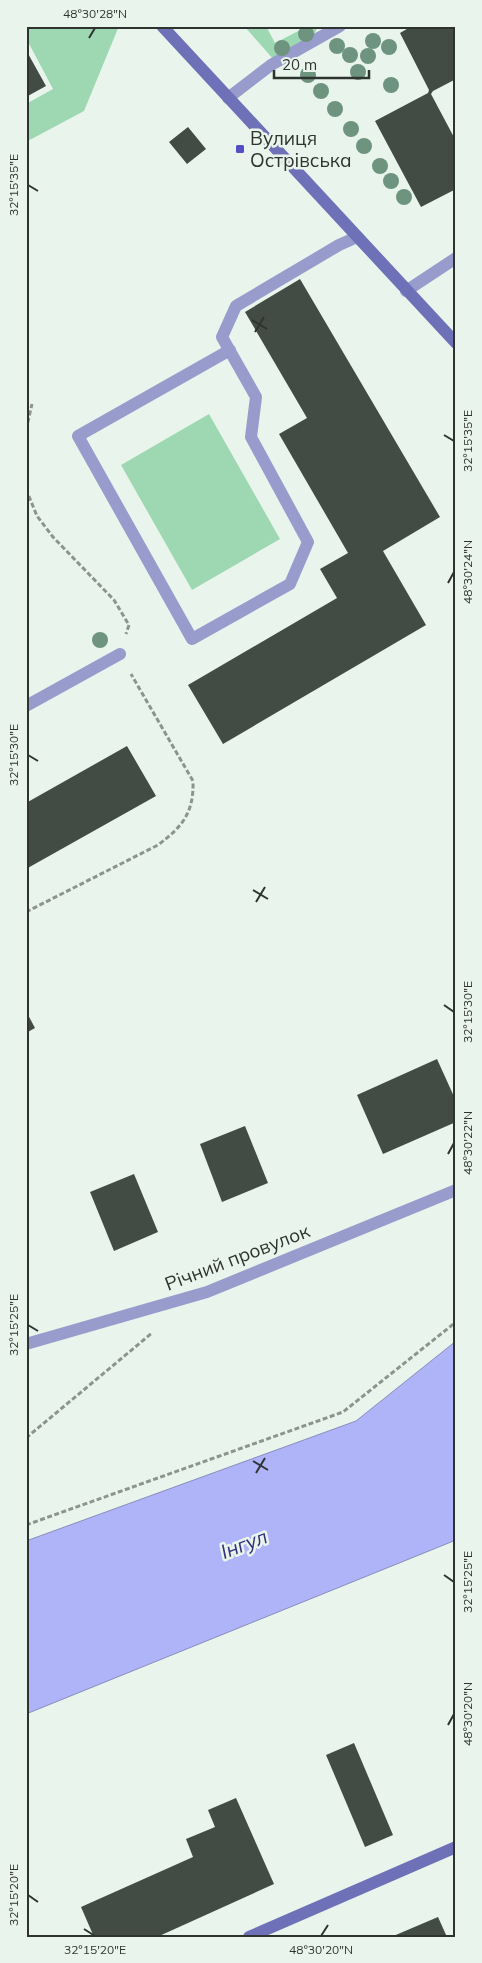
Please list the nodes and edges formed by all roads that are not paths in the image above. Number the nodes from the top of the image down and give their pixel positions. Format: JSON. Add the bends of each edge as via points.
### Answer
{"nodes":[{"id":1,"x":162,"y":26,"type":"edge"},
{"id":2,"x":340,"y":26,"type":"edge"},
{"id":3,"x":228,"y":98,"type":"junction"},
{"id":4,"x":357,"y":237,"type":"junction"},
{"id":5,"x":456,"y":258,"type":"edge"},
{"id":6,"x":406,"y":291,"type":"junction"},
{"id":7,"x":456,"y":343,"type":"edge"},
{"id":8,"x":230,"y":350,"type":"junction"},
{"id":9,"x":120,"y":654,"type":"road end"},
{"id":10,"x":26,"y":706,"type":"edge"},
{"id":11,"x":456,"y":1190,"type":"edge"},
{"id":12,"x":26,"y":1344,"type":"edge"},
{"id":13,"x":456,"y":1847,"type":"edge"},
{"id":14,"x":249,"y":1937,"type":"edge"}],
"edges":[{"from":1,"to":3,"type":"main road"},
{"from":2,"to":3,"type":"street","via":[[271,66]]},
{"from":3,"to":4,"type":"main road"},
{"from":4,"to":6,"type":"main road"},
{"from":4,"to":8,"type":"street","via":[[236,306],[222,337]]},
{"from":5,"to":6,"type":"street"},
{"from":6,"to":7,"type":"main road"},
{"from":8,"to":8,"type":"street","via":[[78,436],[192,639],[290,584],[308,542],[251,437],[256,397]]},
{"from":9,"to":10,"type":"street"},
{"from":11,"to":12,"type":"street","name":"Річний провулок","via":[[207,1292]]},
{"from":13,"to":14,"type":"main road"}]}
